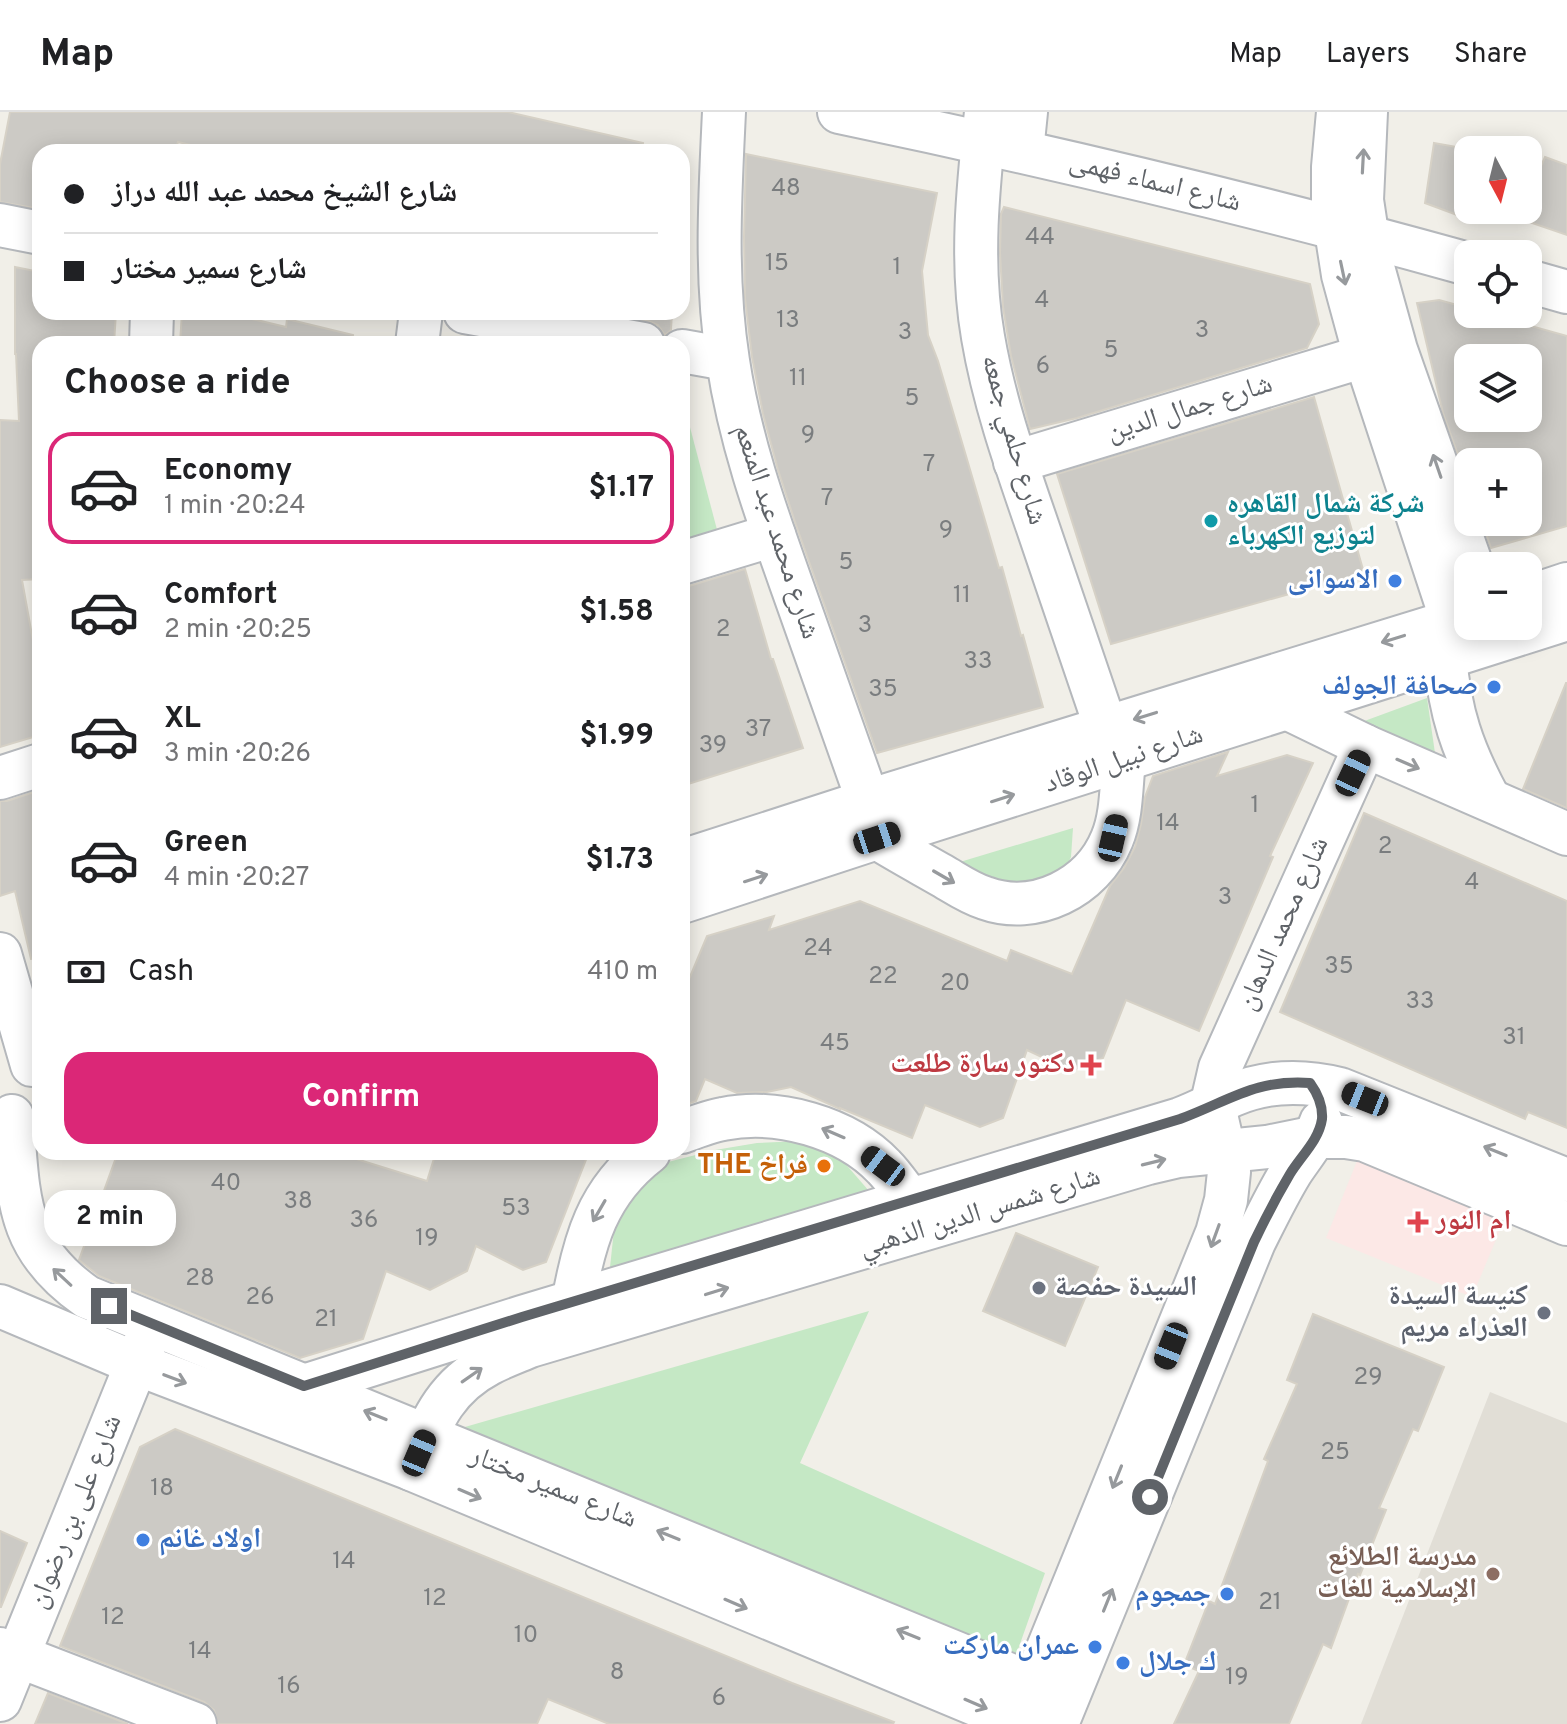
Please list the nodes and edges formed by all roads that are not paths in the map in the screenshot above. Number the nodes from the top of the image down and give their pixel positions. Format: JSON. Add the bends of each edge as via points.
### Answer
{"nodes":[{"id":1,"x":724,"y":112,"type":"edge"},
{"id":2,"x":839,"y":112,"type":"edge"},
{"id":3,"x":1338,"y":112,"type":"edge"},
{"id":4,"x":1366,"y":112,"type":"edge"},
{"id":5,"x":1004,"y":129,"type":"edge"},
{"id":6,"x":0,"y":225,"type":"edge"},
{"id":7,"x":32,"y":231,"type":"edge"},
{"id":8,"x":1350,"y":231,"type":"junction"},
{"id":9,"x":1454,"y":260,"type":"edge"},
{"id":10,"x":1542,"y":285,"type":"edge"},
{"id":11,"x":1567,"y":292,"type":"edge"},
{"id":12,"x":510,"y":320,"type":"edge"},
{"id":13,"x":598,"y":336,"type":"edge"},
{"id":14,"x":690,"y":352,"type":"edge"},
{"id":15,"x":1365,"y":356,"type":"junction"},
{"id":16,"x":727,"y":359,"type":"junction"},
{"id":17,"x":1015,"y":462,"type":"junction"},
{"id":18,"x":774,"y":535,"type":"junction"},
{"id":19,"x":1467,"y":552,"type":"edge"},
{"id":20,"x":690,"y":561,"type":"edge"},
{"id":21,"x":1567,"y":584,"type":"edge"},
{"id":22,"x":1542,"y":592,"type":"edge"},
{"id":23,"x":1567,"y":619,"type":"edge"},
{"id":24,"x":1542,"y":622,"type":"edge"},
{"id":25,"x":1454,"y":628,"type":"edge"},
{"id":26,"x":1454,"y":631,"type":"edge"},
{"id":27,"x":1454,"y":631,"type":"edge"},
{"id":28,"x":1454,"y":640,"type":"edge"},
{"id":29,"x":1287,"y":708,"type":"junction"},
{"id":30,"x":1115,"y":744,"type":"junction"},
{"id":31,"x":1365,"y":746,"type":"junction"},
{"id":32,"x":32,"y":768,"type":"edge"},
{"id":33,"x":0,"y":778,"type":"edge"},
{"id":34,"x":1489,"y":799,"type":"junction"},
{"id":35,"x":872,"y":820,"type":"junction"},
{"id":36,"x":1567,"y":834,"type":"edge"},
{"id":37,"x":690,"y":859,"type":"edge"},
{"id":38,"x":690,"y":899,"type":"edge"},
{"id":39,"x":0,"y":954,"type":"edge"},
{"id":40,"x":24,"y":1068,"type":"edge"},
{"id":41,"x":1310,"y":1083,"type":"junction"},
{"id":42,"x":1214,"y":1106,"type":"junction"},
{"id":43,"x":17,"y":1114,"type":"edge"},
{"id":44,"x":690,"y":1130,"type":"edge"},
{"id":45,"x":1316,"y":1137,"type":"junction"},
{"id":46,"x":1225,"y":1152,"type":"junction"},
{"id":47,"x":641,"y":1160,"type":"edge"},
{"id":48,"x":1567,"y":1180,"type":"edge"},
{"id":49,"x":911,"y":1201,"type":"junction"},
{"id":50,"x":1567,"y":1224,"type":"edge"},
{"id":51,"x":573,"y":1303,"type":"junction"},
{"id":52,"x":0,"y":1306,"type":"edge"},
{"id":53,"x":153,"y":1324,"type":"junction"},
{"id":54,"x":526,"y":1332,"type":"junction"},
{"id":55,"x":137,"y":1364,"type":"junction"},
{"id":56,"x":304,"y":1386,"type":"junction"},
{"id":57,"x":419,"y":1453,"type":"junction"},
{"id":58,"x":9,"y":1652,"type":"edge"},
{"id":59,"x":0,"y":1700,"type":"edge"},
{"id":60,"x":1031,"y":1714,"type":"edge"},
{"id":61,"x":195,"y":1724,"type":"edge"}],
"edges":[{"from":1,"to":16,"type":"street","name":"شارع محمد عبد المنعم","via":[[721,293]]},
{"from":2,"to":5,"type":"street","name":"شارع اسماء فهمى"},
{"from":3,"to":8,"type":"street","via":[[1332,189]]},
{"from":8,"to":4,"type":"street","one_way":true,"via":[[1362,200]]},
{"from":5,"to":8,"type":"street","name":"شارع اسماء فهمى"},
{"from":5,"to":17,"type":"street","name":"شارع حلمي جمعه","via":[[977,209],[976,273],[983,336]]},
{"from":6,"to":7,"type":"street"},
{"from":8,"to":9,"type":"street","name":"شارع اسماء فهمى"},
{"from":8,"to":15,"type":"street","one_way":true,"via":[[1351,309]]},
{"from":19,"to":8,"type":"street","one_way":true,"via":[[1376,279]]},
{"from":10,"to":11,"type":"street"},
{"from":12,"to":13,"type":"street"},
{"from":14,"to":16,"type":"street"},
{"from":15,"to":17,"type":"street","name":"شارع جمال الدين"},
{"from":15,"to":25,"type":"street"},
{"from":16,"to":18,"type":"street","name":"شارع محمد عبد المنعم","via":[[738,419]]},
{"from":17,"to":30,"type":"street","name":"شارع حلمي جمعه"},
{"from":18,"to":20,"type":"street"},
{"from":18,"to":35,"type":"street","name":"شارع محمد عبد المنعم"},
{"from":21,"to":22,"type":"street"},
{"from":23,"to":24,"type":"street","name":"شارع نبيل الوقاد"},
{"from":26,"to":29,"type":"street","name":"شارع نبيل الوقاد"},
{"from":27,"to":30,"type":"street","name":"شارع نبيل الوقاد","one_way":true},
{"from":28,"to":34,"type":"street","via":[[1449,693],[1457,730]]},
{"from":29,"to":30,"type":"street","name":"شارع نبيل الوقاد"},
{"from":29,"to":31,"type":"street"},
{"from":30,"to":35,"type":"street","name":"شارع نبيل الوقاد"},
{"from":35,"to":30,"type":"street","one_way":true,"via":[[985,899],[1037,902],[1083,880],[1113,838],[1119,813]]},
{"from":31,"to":34,"type":"street","one_way":true},
{"from":31,"to":42,"type":"street","name":"شارع محمد الدهان","via":[[1229,1046],[1216,1079]]},
{"from":32,"to":33,"type":"street"},
{"from":34,"to":36,"type":"street"},
{"from":35,"to":37,"type":"street","name":"شارع نبيل الوقاد"},
{"from":38,"to":35,"type":"street","name":"شارع نبيل الوقاد","one_way":true},
{"from":39,"to":40,"type":"street"},
{"from":41,"to":42,"type":"street","name":"شارع شمس الدين الذهبي","via":[[1253,1088]]},
{"from":41,"to":45,"type":"street","via":[[1322,1109]]},
{"from":48,"to":41,"type":"street","name":"شارع شمس الدين الذهبي","one_way":true,"via":[[1340,1089]]},
{"from":42,"to":46,"type":"street"},
{"from":42,"to":49,"type":"street","name":"شارع شمس الدين الذهبي"},
{"from":53,"to":43,"type":"street","name":"شارع سمير مختار","one_way":true,"via":[[87,1297],[47,1263],[24,1216]]},
{"from":49,"to":44,"type":"street","one_way":true,"via":[[883,1166],[849,1140],[809,1123],[767,1116],[724,1119]]},
{"from":45,"to":46,"type":"street","name":"شارع شمس الدين الذهبي"},
{"from":45,"to":50,"type":"street","name":"شارع شمس الدين الذهبي","via":[[1365,1140]]},
{"from":60,"to":45,"type":"street","one_way":true,"via":[[1254,1242]]},
{"from":54,"to":46,"type":"street","name":"شارع شمس الدين الذهبي","one_way":true,"via":[[1148,1163]]},
{"from":46,"to":60,"type":"street","one_way":true,"via":[[1228,1186],[1217,1233]]},
{"from":47,"to":51,"type":"street","one_way":true,"via":[[616,1184],[593,1221]]},
{"from":49,"to":51,"type":"street","name":"شارع شمس الدين الذهبي"},
{"from":51,"to":54,"type":"street","name":"شارع شمس الدين الذهبي"},
{"from":52,"to":55,"type":"street","name":"شارع سمير مختار"},
{"from":53,"to":55,"type":"street","name":"شارع على بن رضوان"},
{"from":53,"to":56,"type":"street","name":"شارع سمير مختار"},
{"from":54,"to":56,"type":"street","name":"شارع شمس الدين الذهبي"},
{"from":57,"to":54,"type":"street","name":"شارع شمس الدين الذهبي","one_way":true,"via":[[446,1398]]},
{"from":55,"to":57,"type":"street","name":"شارع سمير مختار","one_way":true},
{"from":55,"to":58,"type":"street","name":"شارع على بن رضوان"},
{"from":57,"to":56,"type":"street","name":"شارع سمير مختار","one_way":true},
{"from":57,"to":60,"type":"street","name":"شارع سمير مختار"},
{"from":58,"to":59,"type":"street","name":"شارع على بن رضوان"},
{"from":58,"to":61,"type":"street"}]}
